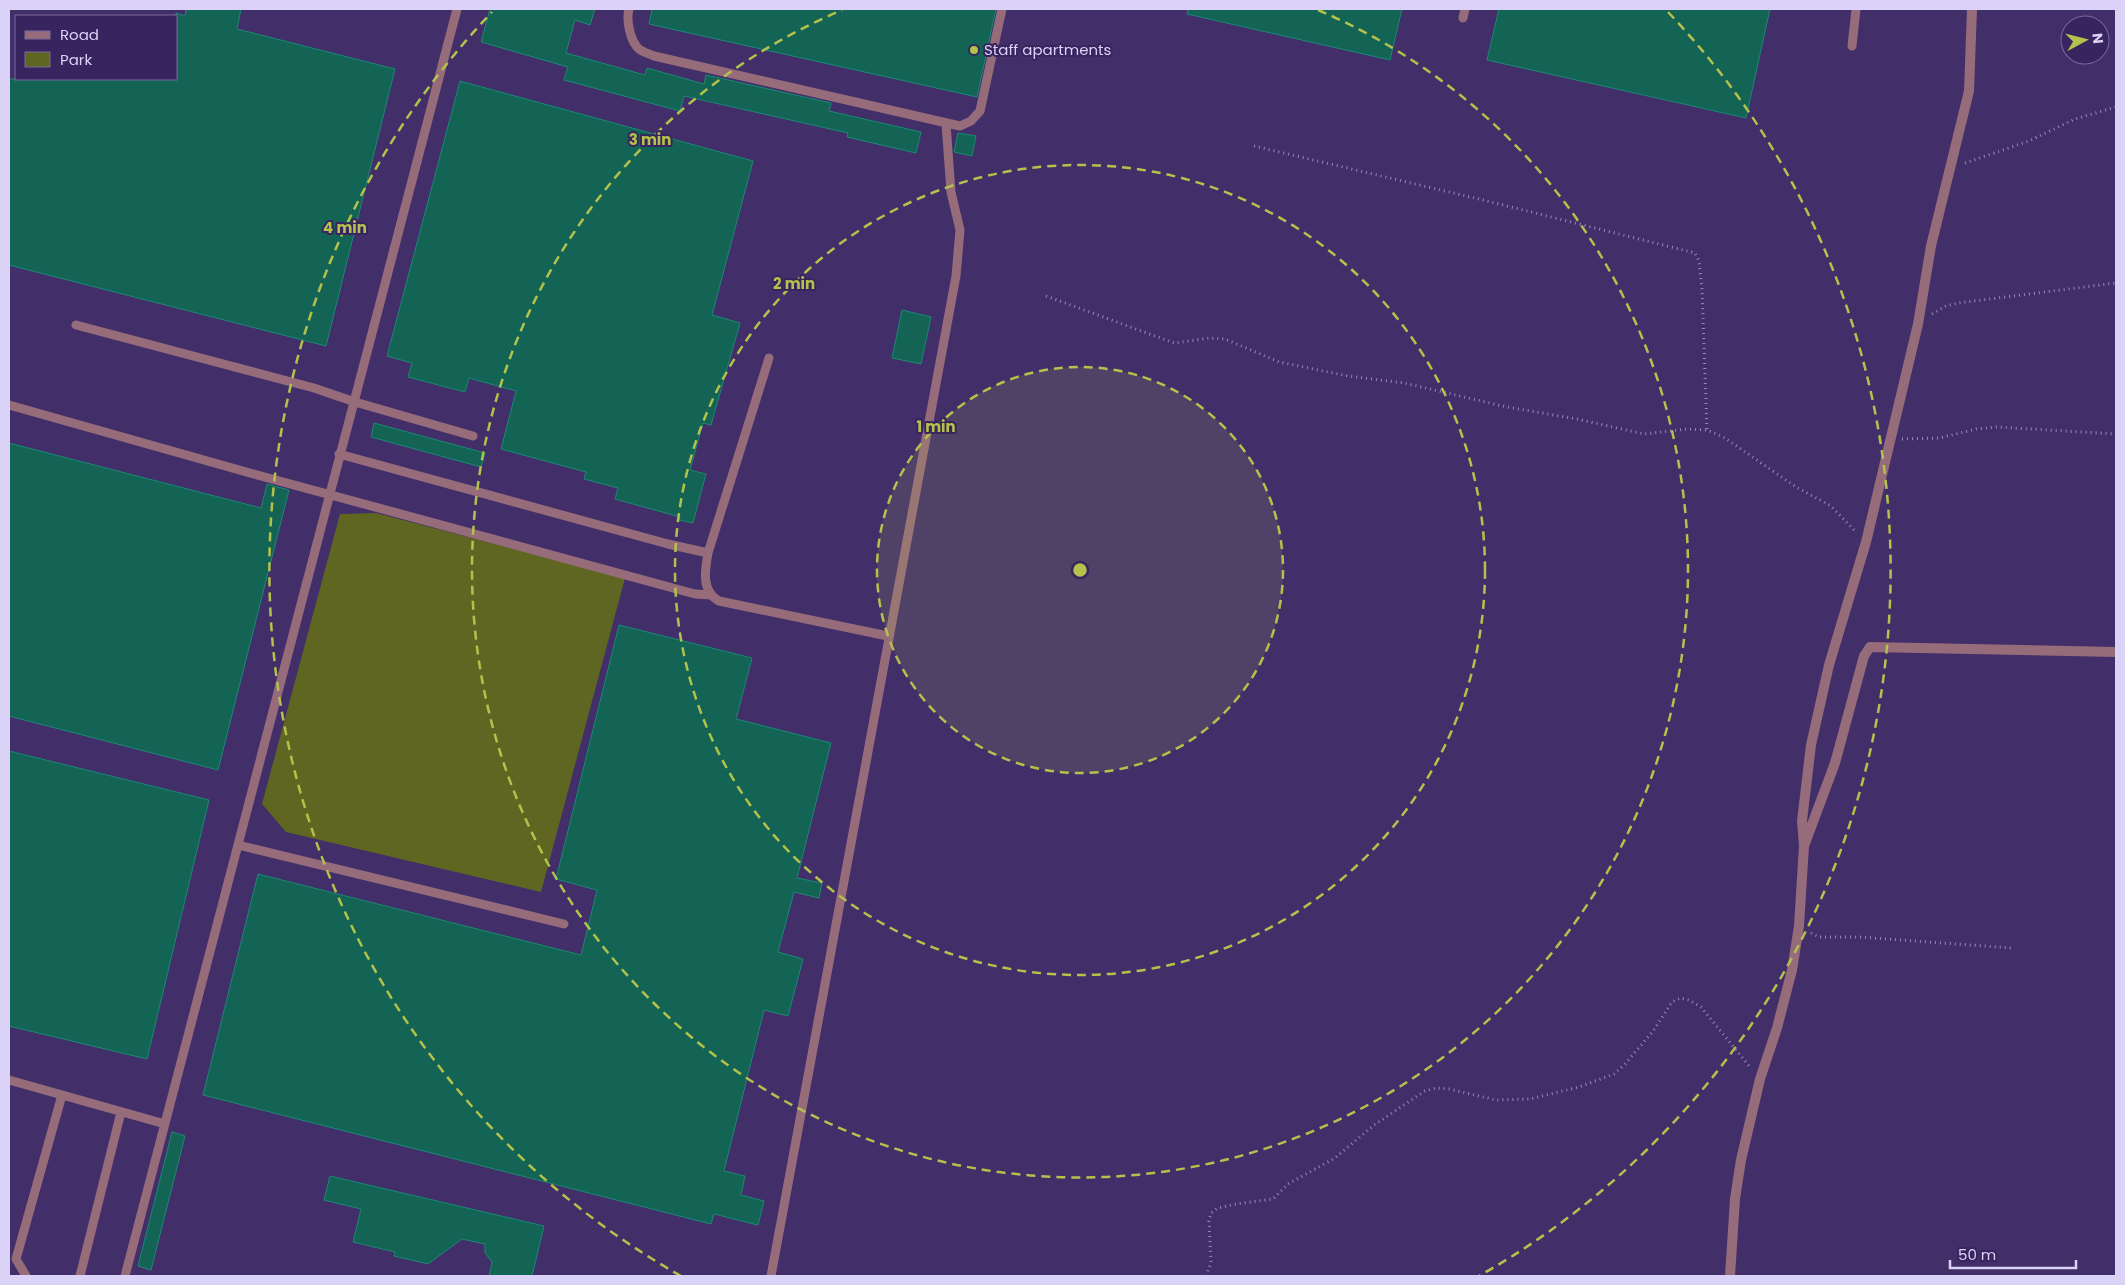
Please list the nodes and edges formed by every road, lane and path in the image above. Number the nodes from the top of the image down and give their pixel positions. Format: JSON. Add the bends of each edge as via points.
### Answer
{"nodes":[{"id":1,"x":457,"y":9,"type":"edge"},
{"id":2,"x":628,"y":9,"type":"edge"},
{"id":3,"x":1002,"y":9,"type":"edge"},
{"id":4,"x":1465,"y":9,"type":"edge"},
{"id":5,"x":1856,"y":9,"type":"edge"},
{"id":6,"x":1972,"y":9,"type":"edge"},
{"id":7,"x":1463,"y":18,"type":"dead end"},
{"id":8,"x":1852,"y":46,"type":"dead end"},
{"id":9,"x":2116,"y":107,"type":"edge"},
{"id":10,"x":946,"y":124,"type":"junction"},
{"id":11,"x":1254,"y":146,"type":"dead end"},
{"id":12,"x":1948,"y":169,"type":"junction"},
{"id":13,"x":2116,"y":283,"type":"edge"},
{"id":14,"x":1046,"y":296,"type":"dead end"},
{"id":15,"x":1918,"y":322,"type":"junction"},
{"id":16,"x":76,"y":324,"type":"dead end"},
{"id":17,"x":769,"y":358,"type":"dead end"},
{"id":18,"x":355,"y":402,"type":"junction"},
{"id":19,"x":9,"y":405,"type":"edge"},
{"id":20,"x":1707,"y":430,"type":"junction"},
{"id":21,"x":2116,"y":434,"type":"edge"},
{"id":22,"x":473,"y":436,"type":"dead end"},
{"id":23,"x":1892,"y":440,"type":"junction"},
{"id":24,"x":339,"y":454,"type":"junction"},
{"id":25,"x":329,"y":494,"type":"junction"},
{"id":26,"x":1866,"y":542,"type":"junction"},
{"id":27,"x":708,"y":553,"type":"junction"},
{"id":28,"x":711,"y":595,"type":"junction"},
{"id":29,"x":888,"y":636,"type":"junction"},
{"id":30,"x":2116,"y":652,"type":"edge"},
{"id":31,"x":238,"y":845,"type":"junction"},
{"id":32,"x":1804,"y":846,"type":"junction"},
{"id":33,"x":564,"y":924,"type":"dead end"},
{"id":34,"x":1799,"y":926,"type":"junction"},
{"id":35,"x":2012,"y":948,"type":"dead end"},
{"id":36,"x":1760,"y":1079,"type":"junction"},
{"id":37,"x":9,"y":1080,"type":"edge"},
{"id":38,"x":62,"y":1095,"type":"junction"},
{"id":39,"x":121,"y":1112,"type":"junction"},
{"id":40,"x":165,"y":1124,"type":"junction"},
{"id":41,"x":26,"y":1276,"type":"edge"},
{"id":42,"x":80,"y":1276,"type":"edge"},
{"id":43,"x":125,"y":1276,"type":"edge"},
{"id":44,"x":770,"y":1276,"type":"edge"},
{"id":45,"x":1206,"y":1276,"type":"edge"},
{"id":46,"x":1730,"y":1276,"type":"edge"}],
"edges":[{"from":1,"to":18,"type":"lane"},
{"from":2,"to":10,"type":"lane","via":[[630,34],[638,49],[654,56]]},
{"from":3,"to":10,"type":"lane","via":[[980,111],[960,126]]},
{"from":4,"to":7,"type":"lane"},
{"from":5,"to":8,"type":"lane"},
{"from":6,"to":12,"type":"street","via":[[1969,91]]},
{"from":9,"to":12,"type":"path","via":[[2075,119],[2029,141]]},
{"from":10,"to":29,"type":"lane","via":[[951,192],[960,230],[960,249]]},
{"from":11,"to":20,"type":"path","via":[[1695,253],[1702,289]]},
{"from":12,"to":15,"type":"street"},
{"from":13,"to":15,"type":"path","via":[[1958,303]]},
{"from":14,"to":20,"type":"path","via":[[1174,344],[1225,339],[1279,362],[1404,383],[1644,434]]},
{"from":15,"to":23,"type":"street"},
{"from":16,"to":18,"type":"lane"},
{"from":17,"to":27,"type":"lane"},
{"from":18,"to":22,"type":"lane"},
{"from":18,"to":24,"type":"lane"},
{"from":19,"to":25,"type":"lane"},
{"from":20,"to":26,"type":"path","via":[[1726,438],[1796,487],[1831,506]]},
{"from":21,"to":23,"type":"path","via":[[1997,427],[1940,438]]},
{"from":23,"to":26,"type":"street"},
{"from":24,"to":25,"type":"lane"},
{"from":24,"to":27,"type":"lane"},
{"from":25,"to":28,"type":"lane","via":[[695,594]]},
{"from":25,"to":31,"type":"lane"},
{"from":26,"to":32,"type":"street","via":[[1829,665],[1811,745],[1802,821]]},
{"from":27,"to":28,"type":"lane","via":[[705,570]]},
{"from":28,"to":29,"type":"lane","via":[[719,601]]},
{"from":29,"to":44,"type":"lane"},
{"from":30,"to":32,"type":"street","via":[[1870,647],[1864,656],[1836,763]]},
{"from":31,"to":33,"type":"lane"},
{"from":31,"to":40,"type":"lane"},
{"from":32,"to":34,"type":"street"},
{"from":34,"to":35,"type":"path","via":[[1819,937]]},
{"from":34,"to":36,"type":"street","via":[[1792,970]]},
{"from":36,"to":45,"type":"path","via":[[1701,1007],[1680,998],[1672,1002],[1654,1030],[1614,1074],[1553,1094],[1507,1101],[1436,1088],[1419,1095],[1374,1125],[1335,1158],[1288,1184],[1273,1199],[1215,1210],[1209,1217],[1211,1263]]},
{"from":36,"to":46,"type":"street","via":[[1736,1189]]},
{"from":37,"to":38,"type":"lane"},
{"from":38,"to":39,"type":"lane"},
{"from":38,"to":41,"type":"lane","via":[[16,1259]]},
{"from":39,"to":40,"type":"lane"},
{"from":39,"to":42,"type":"lane"},
{"from":40,"to":43,"type":"lane"}]}
